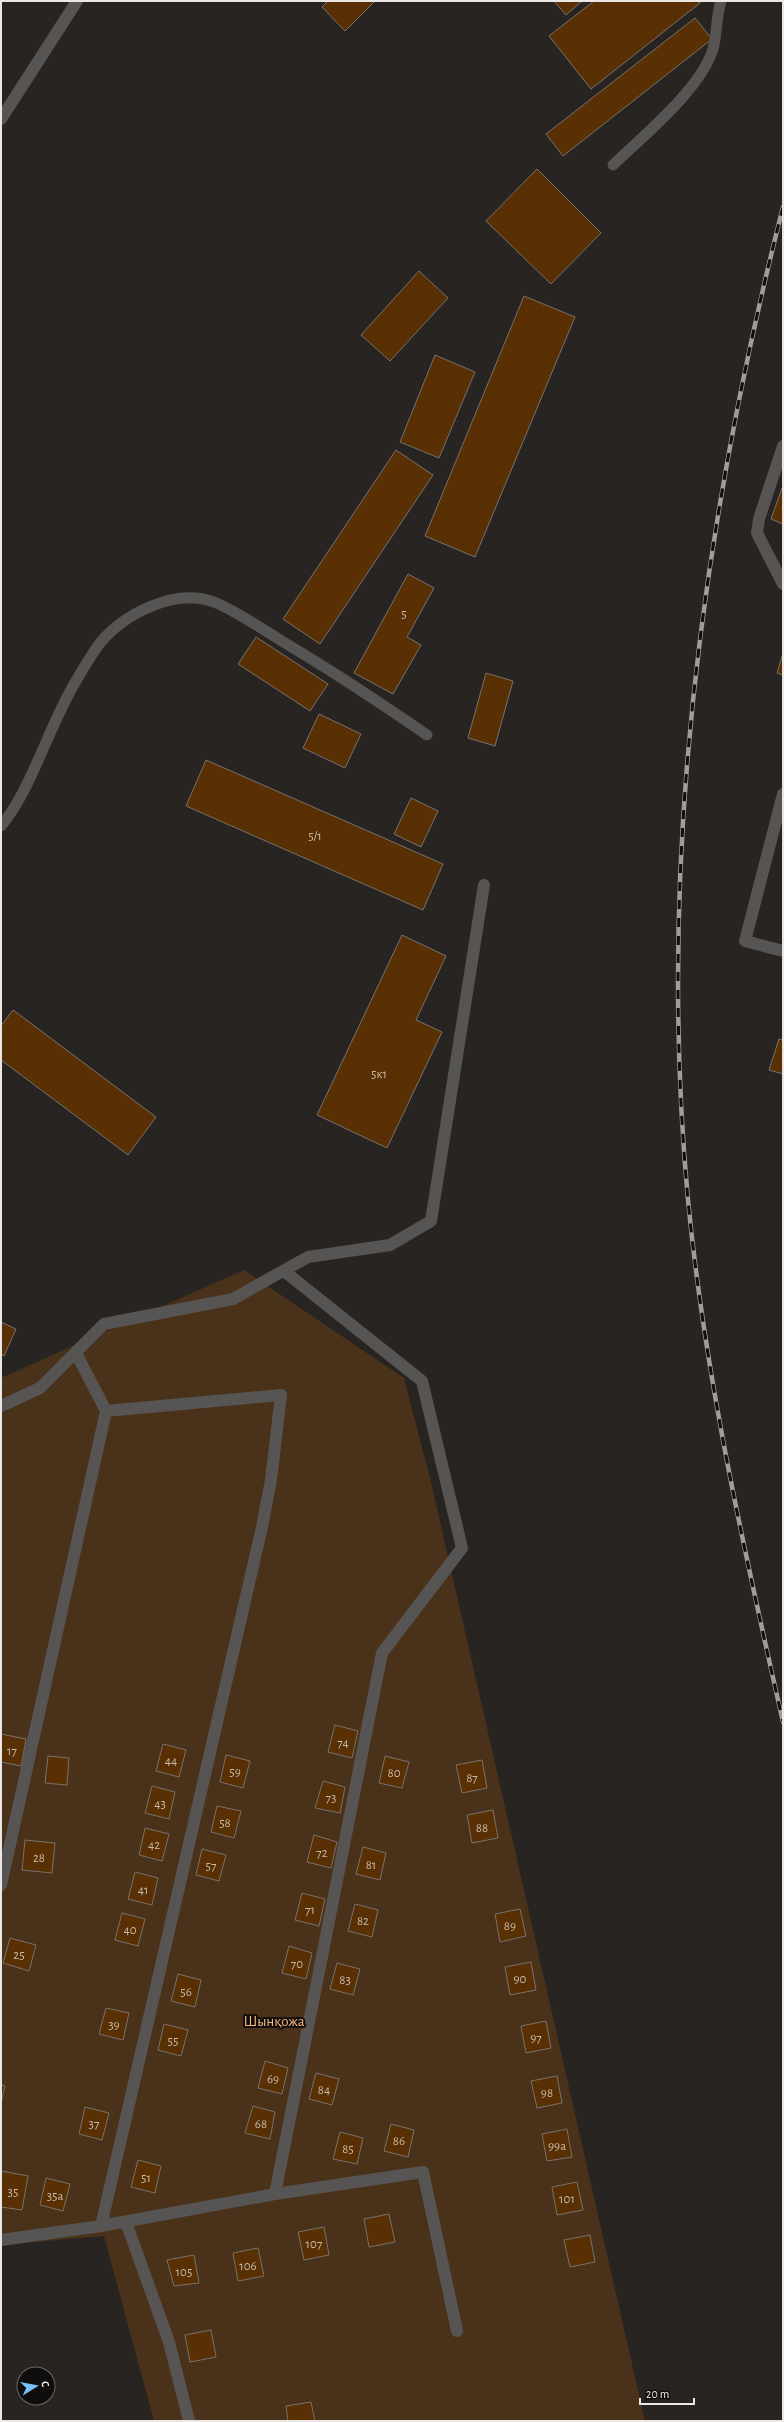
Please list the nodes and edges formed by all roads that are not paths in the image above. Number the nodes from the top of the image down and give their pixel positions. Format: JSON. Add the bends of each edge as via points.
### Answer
{"nodes":[{"id":1,"x":77,"y":1,"type":"edge"},
{"id":2,"x":721,"y":1,"type":"edge"},
{"id":3,"x":1,"y":119,"type":"edge"},
{"id":4,"x":613,"y":166,"type":"dead end"},
{"id":5,"x":783,"y":446,"type":"edge"},
{"id":6,"x":783,"y":584,"type":"edge"},
{"id":7,"x":427,"y":735,"type":"dead end"},
{"id":8,"x":783,"y":794,"type":"edge"},
{"id":9,"x":1,"y":826,"type":"edge"},
{"id":10,"x":484,"y":885,"type":"dead end"},
{"id":11,"x":783,"y":951,"type":"edge"},
{"id":12,"x":284,"y":1271,"type":"junction"},
{"id":13,"x":76,"y":1353,"type":"junction"},
{"id":14,"x":1,"y":1406,"type":"edge"},
{"id":15,"x":106,"y":1411,"type":"junction"},
{"id":16,"x":1,"y":1885,"type":"edge"},
{"id":17,"x":275,"y":2194,"type":"junction"},
{"id":18,"x":126,"y":2222,"type":"junction"},
{"id":19,"x":102,"y":2226,"type":"junction"},
{"id":20,"x":1,"y":2240,"type":"edge"},
{"id":21,"x":457,"y":2331,"type":"dead end"},
{"id":22,"x":189,"y":2421,"type":"edge"}],
"edges":[{"from":1,"to":3,"type":"street"},
{"from":2,"to":4,"type":"lane","via":[[713,50],[701,73],[684,95]]},
{"from":5,"to":6,"type":"street","via":[[759,519],[758,533]]},
{"from":7,"to":9,"type":"lane","via":[[331,671],[241,617],[211,601],[182,598],[149,607],[126,621],[101,643],[60,707],[33,769],[8,818]]},
{"from":8,"to":11,"type":"street","via":[[745,941]]},
{"from":10,"to":12,"type":"street","via":[[431,1221],[390,1245],[308,1257]]},
{"from":12,"to":13,"type":"street","via":[[233,1299],[104,1324]]},
{"from":12,"to":17,"type":"street","via":[[422,1381],[462,1548],[382,1653]]},
{"from":13,"to":14,"type":"street","via":[[40,1388]]},
{"from":13,"to":15,"type":"street"},
{"from":15,"to":16,"type":"street"},
{"from":15,"to":19,"type":"street","via":[[281,1395],[271,1480],[262,1527]]},
{"from":17,"to":18,"type":"street"},
{"from":17,"to":21,"type":"street","via":[[423,2172]]},
{"from":18,"to":19,"type":"street"},
{"from":18,"to":22,"type":"street","via":[[169,2342]]},
{"from":19,"to":20,"type":"street"}]}
